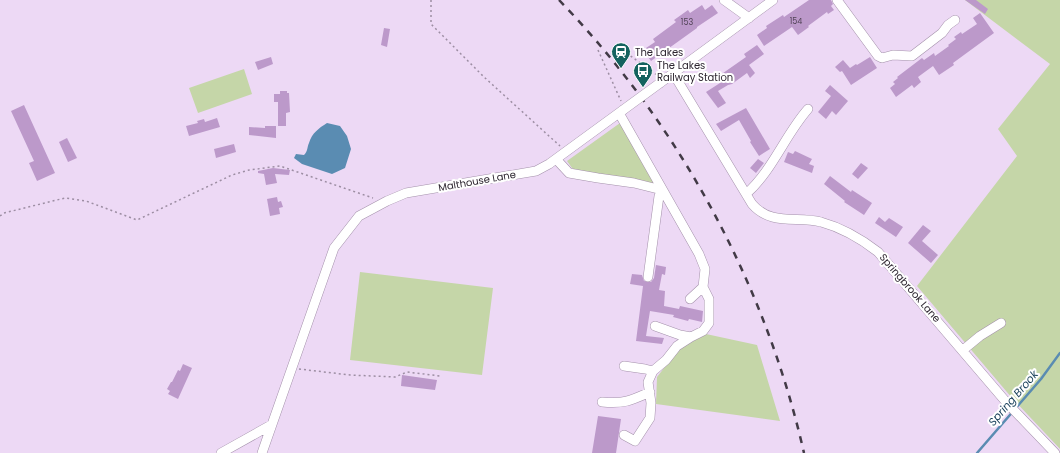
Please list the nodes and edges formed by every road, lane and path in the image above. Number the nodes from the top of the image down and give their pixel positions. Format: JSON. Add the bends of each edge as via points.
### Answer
{"nodes":[{"id":1,"x":431,"y":0,"type":"edge"},
{"id":2,"x":724,"y":0,"type":"edge"},
{"id":3,"x":773,"y":0,"type":"edge"},
{"id":4,"x":837,"y":0,"type":"edge"},
{"id":5,"x":749,"y":18,"type":"junction"},
{"id":6,"x":955,"y":20,"type":"dead end"},
{"id":7,"x":598,"y":50,"type":"dead end"},
{"id":8,"x":618,"y":56,"type":"dead end"},
{"id":9,"x":673,"y":73,"type":"junction"},
{"id":10,"x":660,"y":80,"type":"junction"},
{"id":11,"x":621,"y":109,"type":"junction"},
{"id":12,"x":808,"y":109,"type":"dead end"},
{"id":13,"x":566,"y":151,"type":"junction"},
{"id":14,"x":556,"y":159,"type":"junction"},
{"id":15,"x":746,"y":194,"type":"junction"},
{"id":16,"x":387,"y":201,"type":"junction"},
{"id":17,"x":0,"y":216,"type":"edge"},
{"id":18,"x":648,"y":277,"type":"dead end"},
{"id":19,"x":703,"y":287,"type":"junction"},
{"id":20,"x":690,"y":299,"type":"dead end"},
{"id":21,"x":1001,"y":323,"type":"dead end"},
{"id":22,"x":655,"y":326,"type":"dead end"},
{"id":23,"x":691,"y":337,"type":"junction"},
{"id":24,"x":963,"y":350,"type":"junction"},
{"id":25,"x":624,"y":366,"type":"dead end"},
{"id":26,"x":292,"y":368,"type":"junction"},
{"id":27,"x":653,"y":371,"type":"junction"},
{"id":28,"x":440,"y":376,"type":"dead end"},
{"id":29,"x":650,"y":392,"type":"junction"},
{"id":30,"x":602,"y":402,"type":"dead end"},
{"id":31,"x":271,"y":425,"type":"junction"},
{"id":32,"x":624,"y":435,"type":"dead end"},
{"id":33,"x":221,"y":453,"type":"edge"},
{"id":34,"x":262,"y":453,"type":"edge"},
{"id":35,"x":1055,"y":453,"type":"edge"}],
"edges":[{"from":1,"to":13,"type":"path","via":[[431,24],[484,77]]},
{"from":2,"to":5,"type":"street"},
{"from":3,"to":5,"type":"street","name":"Malthouse Lane"},
{"from":4,"to":6,"type":"street","via":[[882,58],[893,55],[912,56]]},
{"from":5,"to":9,"type":"street","name":"Malthouse Lane"},
{"from":7,"to":11,"type":"path"},
{"from":8,"to":10,"type":"path","via":[[625,52]]},
{"from":9,"to":10,"type":"street","name":"Malthouse Lane"},
{"from":9,"to":15,"type":"street","name":"Springbrook Lane"},
{"from":10,"to":11,"type":"street","name":"Malthouse Lane","bridge":true},
{"from":11,"to":13,"type":"street","name":"Malthouse Lane"},
{"from":11,"to":19,"type":"street","via":[[699,254],[705,269]]},
{"from":12,"to":15,"type":"street","via":[[753,188]]},
{"from":13,"to":14,"type":"street","name":"Malthouse Lane"},
{"from":14,"to":16,"type":"street","name":"Malthouse Lane","via":[[536,171],[406,194]]},
{"from":14,"to":18,"type":"street","via":[[569,173],[662,190],[659,196]]},
{"from":15,"to":24,"type":"street","name":"Springbrook Lane","via":[[758,210],[768,216],[820,222],[840,228],[859,238],[878,252]]},
{"from":16,"to":17,"type":"path","via":[[368,197],[280,166],[232,175],[137,220],[86,201],[65,198]]},
{"from":16,"to":26,"type":"street","name":"Malthouse Lane","via":[[358,216],[334,248]]},
{"from":19,"to":20,"type":"street"},
{"from":19,"to":23,"type":"street","via":[[709,299],[709,324],[703,331]]},
{"from":21,"to":24,"type":"street"},
{"from":22,"to":23,"type":"street"},
{"from":23,"to":27,"type":"street","via":[[677,346]]},
{"from":24,"to":35,"type":"street","name":"Springbrook Lane","via":[[1007,403]]},
{"from":25,"to":27,"type":"street"},
{"from":26,"to":28,"type":"path","via":[[350,375],[395,377],[407,372]]},
{"from":26,"to":31,"type":"street","name":"Malthouse Lane"},
{"from":27,"to":29,"type":"street","via":[[648,382]]},
{"from":29,"to":30,"type":"street","via":[[619,404]]},
{"from":29,"to":32,"type":"street","via":[[650,418],[635,441]]},
{"from":31,"to":33,"type":"street"},
{"from":31,"to":34,"type":"street","name":"Malthouse Lane"}]}
